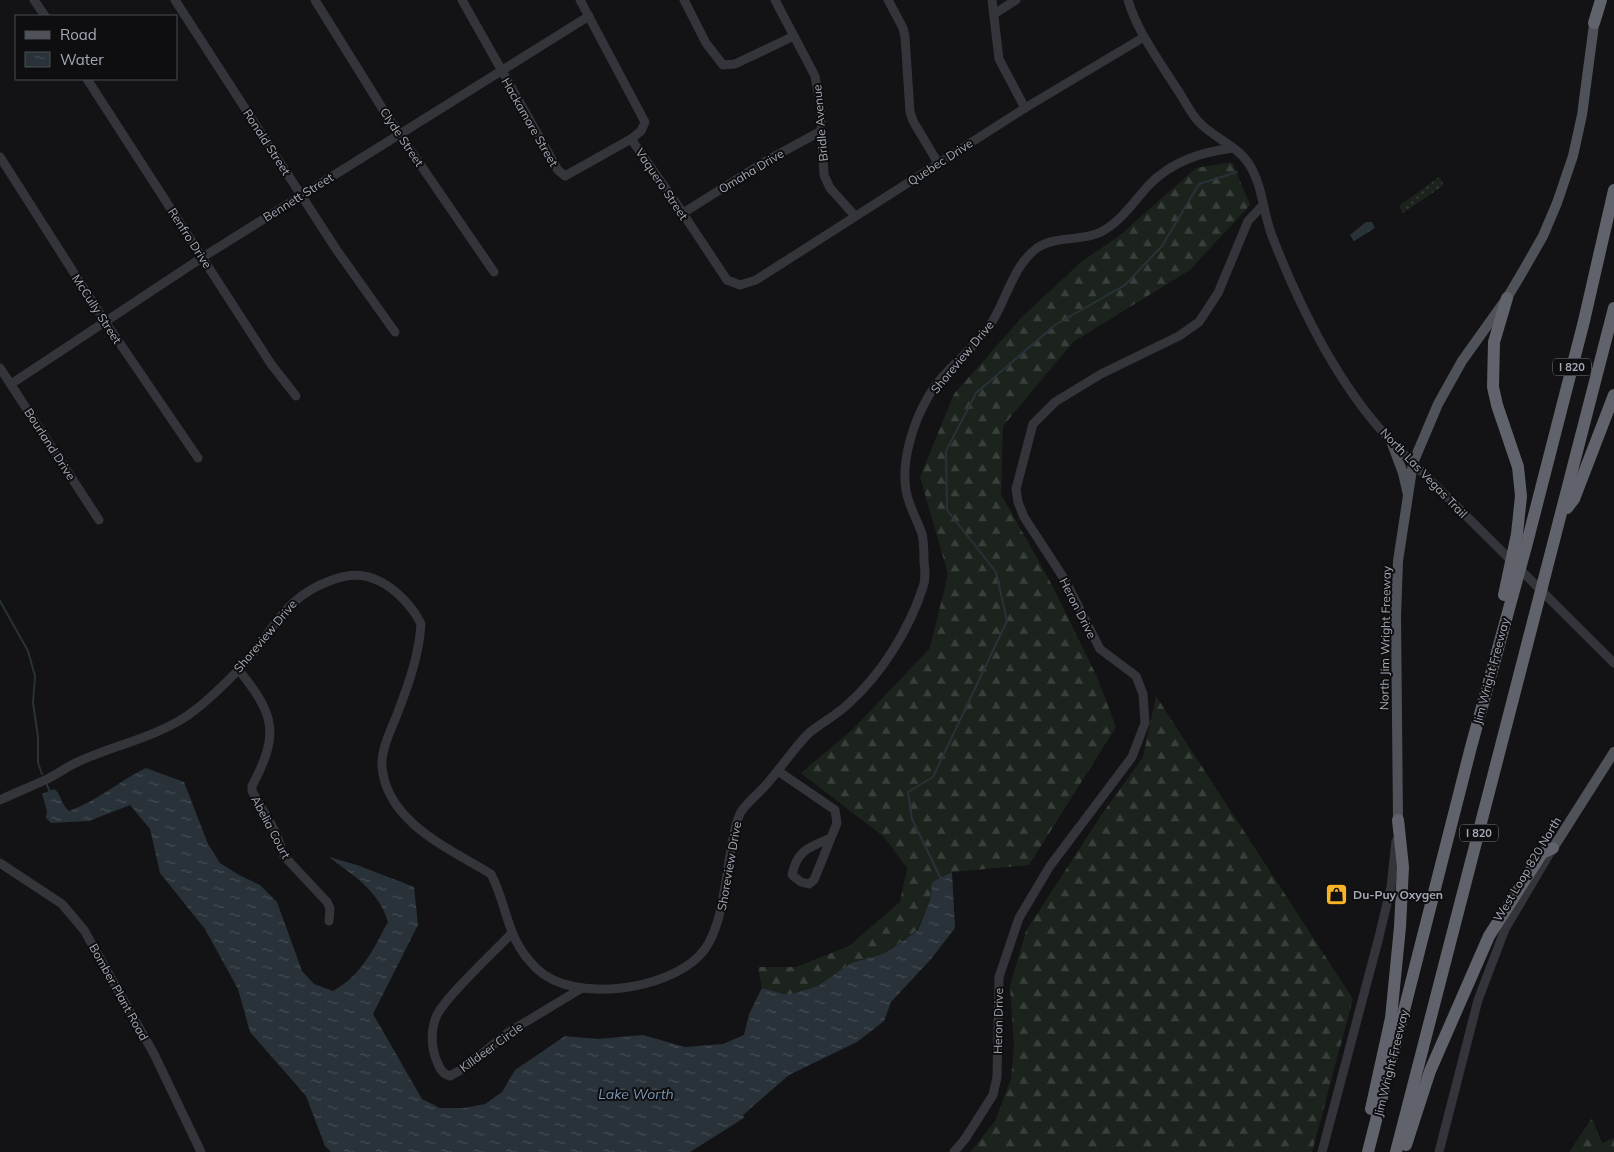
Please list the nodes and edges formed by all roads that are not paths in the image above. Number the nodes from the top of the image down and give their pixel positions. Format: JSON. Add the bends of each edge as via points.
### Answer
{"nodes":[{"id":1,"x":34,"y":0,"type":"edge"},
{"id":2,"x":175,"y":0,"type":"edge"},
{"id":3,"x":315,"y":0,"type":"edge"},
{"id":4,"x":462,"y":0,"type":"edge"},
{"id":5,"x":580,"y":0,"type":"edge"},
{"id":6,"x":684,"y":0,"type":"edge"},
{"id":7,"x":775,"y":0,"type":"edge"},
{"id":8,"x":888,"y":0,"type":"edge"},
{"id":9,"x":992,"y":0,"type":"edge"},
{"id":10,"x":1016,"y":0,"type":"edge"},
{"id":11,"x":1128,"y":0,"type":"edge"},
{"id":12,"x":1596,"y":0,"type":"edge"},
{"id":13,"x":1602,"y":0,"type":"edge"},
{"id":14,"x":994,"y":14,"type":"junction"},
{"id":15,"x":44,"y":15,"type":"edge"},
{"id":16,"x":589,"y":16,"type":"junction"},
{"id":17,"x":1594,"y":23,"type":"junction"},
{"id":18,"x":794,"y":36,"type":"junction"},
{"id":19,"x":1144,"y":37,"type":"junction"},
{"id":20,"x":500,"y":70,"type":"junction"},
{"id":21,"x":88,"y":80,"type":"edge"},
{"id":22,"x":1025,"y":108,"type":"junction"},
{"id":23,"x":821,"y":131,"type":"junction"},
{"id":24,"x":399,"y":134,"type":"junction"},
{"id":25,"x":631,"y":138,"type":"junction"},
{"id":26,"x":1233,"y":148,"type":"junction"},
{"id":27,"x":0,"y":157,"type":"edge"},
{"id":28,"x":938,"y":163,"type":"junction"},
{"id":29,"x":1614,"y":190,"type":"edge"},
{"id":30,"x":301,"y":196,"type":"junction"},
{"id":31,"x":1263,"y":205,"type":"junction"},
{"id":32,"x":683,"y":213,"type":"junction"},
{"id":33,"x":855,"y":216,"type":"junction"},
{"id":34,"x":203,"y":257,"type":"junction"},
{"id":35,"x":494,"y":272,"type":"dead end"},
{"id":36,"x":736,"y":284,"type":"joint"},
{"id":37,"x":1507,"y":298,"type":"junction"},
{"id":38,"x":1614,"y":308,"type":"edge"},
{"id":39,"x":104,"y":320,"type":"junction"},
{"id":40,"x":395,"y":332,"type":"dead end"},
{"id":41,"x":0,"y":368,"type":"edge"},
{"id":42,"x":11,"y":384,"type":"junction"},
{"id":43,"x":1614,"y":395,"type":"edge"},
{"id":44,"x":296,"y":396,"type":"dead end"},
{"id":45,"x":1391,"y":441,"type":"junction"},
{"id":46,"x":198,"y":458,"type":"dead end"},
{"id":47,"x":1413,"y":463,"type":"junction"},
{"id":48,"x":1409,"y":499,"type":"junction"},
{"id":49,"x":1562,"y":513,"type":"junction"},
{"id":50,"x":99,"y":520,"type":"dead end"},
{"id":51,"x":1503,"y":626,"type":"junction"},
{"id":52,"x":1614,"y":663,"type":"edge"},
{"id":53,"x":238,"y":669,"type":"junction"},
{"id":54,"x":1614,"y":752,"type":"edge"},
{"id":55,"x":778,"y":771,"type":"junction"},
{"id":56,"x":0,"y":800,"type":"edge"},
{"id":57,"x":1398,"y":820,"type":"junction"},
{"id":58,"x":831,"y":838,"type":"junction"},
{"id":59,"x":1553,"y":848,"type":"junction"},
{"id":60,"x":0,"y":863,"type":"edge"},
{"id":61,"x":329,"y":921,"type":"dead end"},
{"id":62,"x":511,"y":934,"type":"junction"},
{"id":63,"x":582,"y":988,"type":"junction"},
{"id":64,"x":1370,"y":1147,"type":"edge"},
{"id":65,"x":201,"y":1152,"type":"edge"},
{"id":66,"x":954,"y":1152,"type":"edge"},
{"id":67,"x":1322,"y":1152,"type":"edge"},
{"id":68,"x":1396,"y":1152,"type":"edge"},
{"id":69,"x":1404,"y":1152,"type":"edge"},
{"id":70,"x":1439,"y":1152,"type":"edge"}],
"edges":[{"from":1,"to":15,"type":"street"},
{"from":2,"to":30,"type":"street","name":"Ronald Street"},
{"from":3,"to":24,"type":"street","name":"Clyde Street"},
{"from":4,"to":20,"type":"street","name":"Hackamore Street"},
{"from":5,"to":16,"type":"street","name":"Vaquero Street"},
{"from":6,"to":18,"type":"street","via":[[706,43],[723,65],[736,64]]},
{"from":7,"to":18,"type":"street","name":"Bridle Avenue"},
{"from":8,"to":28,"type":"street","via":[[905,37],[910,112]]},
{"from":9,"to":14,"type":"street"},
{"from":10,"to":14,"type":"street"},
{"from":11,"to":19,"type":"street","name":"North Las Vegas Trail"},
{"from":12,"to":17,"type":"main road","name":"North Jim Wright Freeway"},
{"from":13,"to":17,"type":"highway"},
{"from":14,"to":22,"type":"street","via":[[999,59]]},
{"from":16,"to":20,"type":"street","name":"Bennett Street"},
{"from":16,"to":25,"type":"street","name":"Vaquero Street","via":[[645,119],[641,131]]},
{"from":17,"to":37,"type":"main road","name":"North Jim Wright Freeway","via":[[1573,156],[1543,236]]},
{"from":18,"to":23,"type":"street","name":"Bridle Avenue","via":[[815,76]]},
{"from":19,"to":22,"type":"street","name":"Quebec Drive"},
{"from":19,"to":26,"type":"street","name":"North Las Vegas Trail","via":[[1198,120]]},
{"from":20,"to":24,"type":"street","name":"Bennett Street"},
{"from":20,"to":25,"type":"street","name":"Hackamore Street","via":[[558,170],[565,176]]},
{"from":21,"to":34,"type":"street","name":"Renfro Drive"},
{"from":22,"to":28,"type":"street","name":"Quebec Drive"},
{"from":23,"to":32,"type":"street","name":"Omaha Drive"},
{"from":23,"to":33,"type":"street","name":"Bridle Avenue","via":[[824,175],[830,188]]},
{"from":24,"to":30,"type":"street","name":"Bennett Street"},
{"from":24,"to":35,"type":"street","name":"Clyde Street"},
{"from":25,"to":32,"type":"street","name":"Vaquero Street"},
{"from":26,"to":31,"type":"street","name":"North Las Vegas Trail","via":[[1250,165]]},
{"from":26,"to":55,"type":"street","name":"Shoreview Drive","via":[[1208,152],[1163,171],[1126,212],[1102,232],[1086,238],[1045,244],[1022,263],[990,326],[938,383],[926,399],[916,424],[907,455],[905,484],[924,542],[925,580],[910,619],[890,656],[861,691],[847,706],[811,732]]},
{"from":27,"to":39,"type":"street","name":"McCully Street"},
{"from":28,"to":33,"type":"street","name":"Quebec Drive"},
{"from":29,"to":51,"type":"highway","name":"Jim Wright Freeway","number":"I 820","via":[[1530,534]]},
{"from":30,"to":34,"type":"street","name":"Bennett Street"},
{"from":30,"to":40,"type":"street","name":"Ronald Street"},
{"from":31,"to":45,"type":"street","name":"North Las Vegas Trail","via":[[1272,235],[1306,314],[1337,369]]},
{"from":31,"to":66,"type":"street","name":"Heron Drive","via":[[1248,221],[1218,293],[1199,322],[1179,336],[1101,374],[1054,402],[1033,424],[1016,489],[1021,510],[1065,580],[1100,649],[1136,676],[1143,694],[1145,723],[1132,757],[1050,866],[1019,918],[999,977],[997,1077],[993,1094],[966,1139]]},
{"from":32,"to":36,"type":"street","name":"Vaquero Street","via":[[727,280]]},
{"from":33,"to":36,"type":"street","name":"Quebec Drive","via":[[756,280],[744,285]]},
{"from":34,"to":39,"type":"street","name":"Bennett Street"},
{"from":34,"to":44,"type":"street","name":"Renfro Drive","via":[[271,364]]},
{"from":37,"to":47,"type":"main road","name":"North Jim Wright Freeway","via":[[1462,361],[1438,404]]},
{"from":37,"to":51,"type":"highway","via":[[1494,342],[1493,387],[1518,468],[1521,496],[1517,534],[1500,615]]},
{"from":38,"to":49,"type":"highway","number":"I 820"},
{"from":39,"to":42,"type":"street","name":"Bennett Street"},
{"from":39,"to":46,"type":"street","name":"McCully Street"},
{"from":41,"to":42,"type":"street","name":"Bourland Drive"},
{"from":42,"to":50,"type":"street","name":"Bourland Drive"},
{"from":43,"to":49,"type":"highway","via":[[1574,499]]},
{"from":45,"to":47,"type":"street","name":"North Las Vegas Trail"},
{"from":45,"to":48,"type":"main road"},
{"from":47,"to":48,"type":"main road","name":"North Jim Wright Freeway"},
{"from":47,"to":52,"type":"street","name":"North Las Vegas Trail"},
{"from":48,"to":57,"type":"main road","name":"North Jim Wright Freeway","via":[[1398,561],[1396,616]]},
{"from":49,"to":68,"type":"highway","number":"I 820"},
{"from":51,"to":64,"type":"highway","name":"Jim Wright Freeway","number":"I 820"},
{"from":53,"to":56,"type":"street","name":"Shoreview Drive","via":[[197,708],[170,726],[79,761]]},
{"from":53,"to":61,"type":"street","name":"Abelia Court","via":[[261,697],[268,718],[268,750],[252,792],[276,833],[284,856],[327,902]]},
{"from":53,"to":62,"type":"street","name":"Shoreview Drive","via":[[289,606],[319,585],[350,574],[364,575],[397,593],[421,624],[417,655],[385,749],[382,766],[386,785],[408,819],[491,874]]},
{"from":54,"to":59,"type":"main road","name":"West Loop 820 North"},
{"from":55,"to":58,"type":"street","via":[[835,810],[837,823]]},
{"from":55,"to":63,"type":"street","name":"Shoreview Drive","via":[[737,817],[722,910],[700,955],[682,968],[649,983],[612,990]]},
{"from":57,"to":64,"type":"highway","via":[[1403,867],[1400,927],[1391,1018],[1368,1122]]},
{"from":57,"to":67,"type":"street","name":"North Jim Wright Freeway","via":[[1391,887]]},
{"from":58,"to":58,"type":"street","via":[[814,880],[809,884],[801,882],[792,874],[795,860],[800,854]]},
{"from":59,"to":69,"type":"highway","via":[[1542,853],[1489,936],[1430,1071]]},
{"from":59,"to":70,"type":"street","name":"West Loop 820 North","via":[[1505,929],[1478,1000]]},
{"from":60,"to":65,"type":"street","name":"Bomber Plant Road","via":[[62,904],[84,930],[154,1054]]},
{"from":62,"to":63,"type":"street","name":"Shoreview Drive","via":[[539,971],[560,983]]},
{"from":62,"to":63,"type":"street","name":"Killdeer Circle","via":[[436,1016],[432,1044],[445,1075],[450,1076],[464,1068],[509,1032]]}]}
